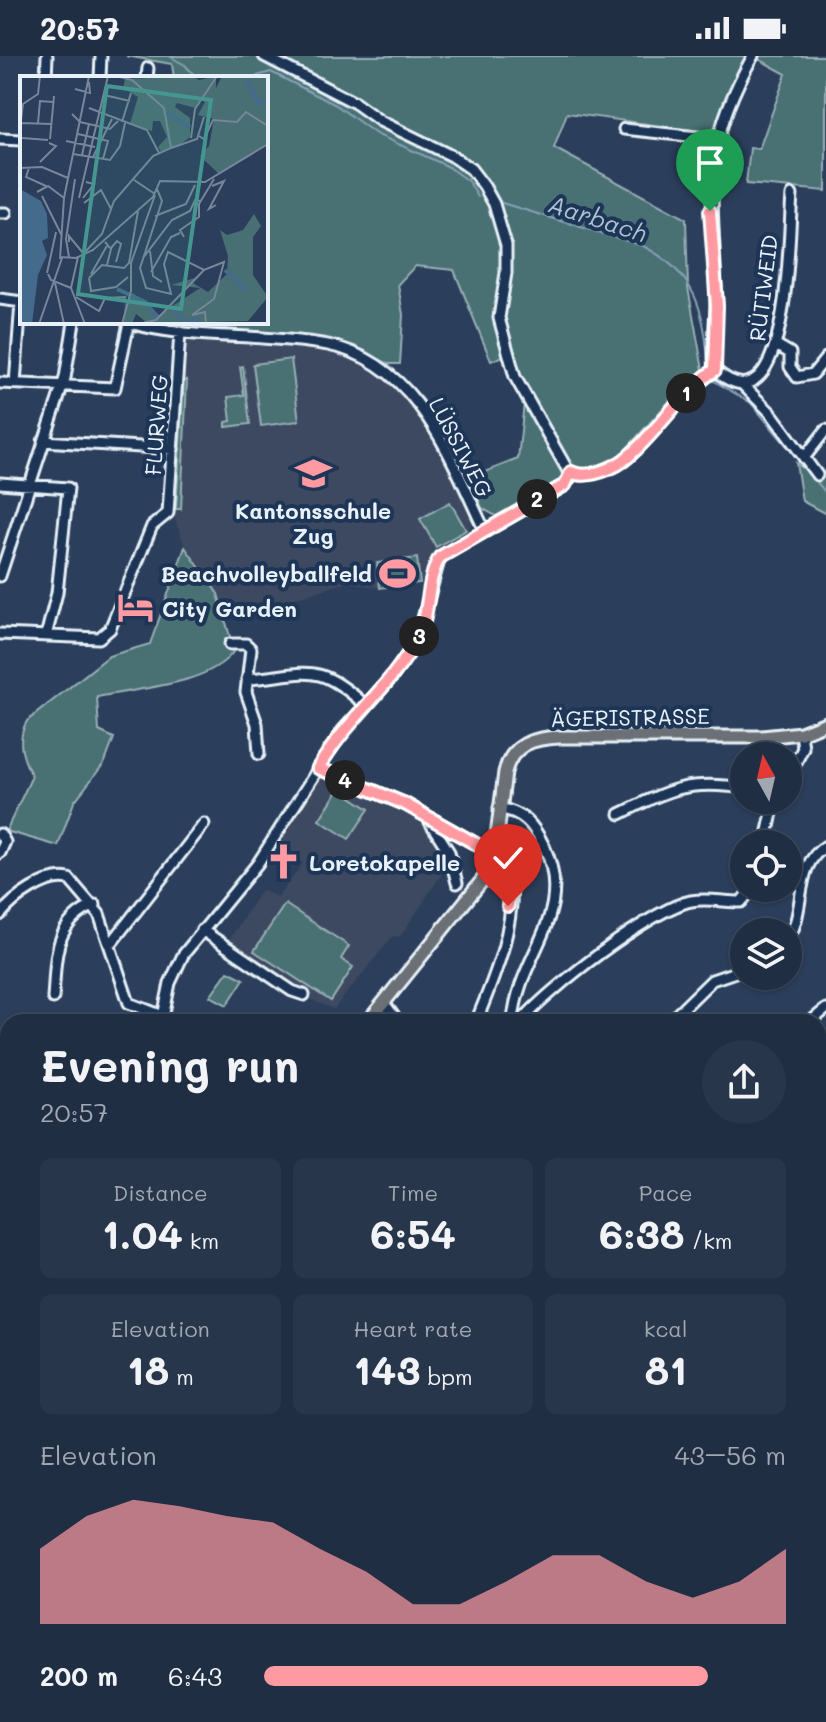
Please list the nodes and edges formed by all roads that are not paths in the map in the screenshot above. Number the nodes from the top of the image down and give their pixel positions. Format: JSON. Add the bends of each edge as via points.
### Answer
{"nodes":[{"id":1,"x":47,"y":56,"type":"edge"},
{"id":2,"x":101,"y":56,"type":"edge"},
{"id":3,"x":264,"y":56,"type":"edge"},
{"id":4,"x":753,"y":56,"type":"edge"},
{"id":5,"x":46,"y":76,"type":"edge"},
{"id":6,"x":100,"y":76,"type":"edge"},
{"id":7,"x":624,"y":129,"type":"dead end"},
{"id":8,"x":0,"y":139,"type":"edge"},
{"id":9,"x":716,"y":139,"type":"junction"},
{"id":10,"x":20,"y":140,"type":"edge"},
{"id":11,"x":792,"y":195,"type":"dead end"},
{"id":12,"x":0,"y":299,"type":"edge"},
{"id":13,"x":20,"y":302,"type":"edge"},
{"id":14,"x":20,"y":316,"type":"edge"},
{"id":15,"x":74,"y":324,"type":"edge"},
{"id":16,"x":128,"y":324,"type":"edge"},
{"id":17,"x":135,"y":324,"type":"edge"},
{"id":18,"x":162,"y":324,"type":"edge"},
{"id":19,"x":153,"y":329,"type":"junction"},
{"id":20,"x":180,"y":332,"type":"junction"},
{"id":21,"x":778,"y":346,"type":"junction"},
{"id":22,"x":826,"y":358,"type":"edge"},
{"id":23,"x":715,"y":370,"type":"junction"},
{"id":24,"x":0,"y":383,"type":"edge"},
{"id":25,"x":15,"y":384,"type":"junction"},
{"id":26,"x":744,"y":386,"type":"junction"},
{"id":27,"x":61,"y":388,"type":"junction"},
{"id":28,"x":826,"y":430,"type":"edge"},
{"id":29,"x":43,"y":441,"type":"junction"},
{"id":30,"x":173,"y":449,"type":"junction"},
{"id":31,"x":804,"y":458,"type":"junction"},
{"id":32,"x":571,"y":472,"type":"junction"},
{"id":33,"x":817,"y":475,"type":"dead end"},
{"id":34,"x":0,"y":483,"type":"edge"},
{"id":35,"x":31,"y":484,"type":"junction"},
{"id":36,"x":484,"y":529,"type":"junction"},
{"id":37,"x":5,"y":552,"type":"edge"},
{"id":38,"x":0,"y":576,"type":"edge"},
{"id":39,"x":0,"y":634,"type":"edge"},
{"id":40,"x":46,"y":636,"type":"junction"},
{"id":41,"x":230,"y":644,"type":"dead end"},
{"id":42,"x":247,"y":679,"type":"junction"},
{"id":43,"x":364,"y":704,"type":"junction"},
{"id":44,"x":826,"y":723,"type":"edge"},
{"id":45,"x":801,"y":733,"type":"junction"},
{"id":46,"x":802,"y":750,"type":"edge"},
{"id":47,"x":259,"y":754,"type":"dead end"},
{"id":48,"x":318,"y":768,"type":"junction"},
{"id":49,"x":730,"y":786,"type":"edge"},
{"id":50,"x":499,"y":808,"type":"junction"},
{"id":51,"x":620,"y":814,"type":"dead end"},
{"id":52,"x":425,"y":816,"type":"junction"},
{"id":53,"x":204,"y":824,"type":"dead end"},
{"id":54,"x":0,"y":834,"type":"edge"},
{"id":55,"x":826,"y":846,"type":"edge"},
{"id":56,"x":0,"y":853,"type":"edge"},
{"id":57,"x":495,"y":856,"type":"junction"},
{"id":58,"x":457,"y":883,"type":"dead end"},
{"id":59,"x":730,"y":902,"type":"edge"},
{"id":60,"x":95,"y":905,"type":"junction"},
{"id":61,"x":0,"y":915,"type":"edge"},
{"id":62,"x":797,"y":918,"type":"edge"},
{"id":63,"x":202,"y":930,"type":"junction"},
{"id":64,"x":110,"y":945,"type":"junction"},
{"id":65,"x":730,"y":974,"type":"edge"},
{"id":66,"x":304,"y":995,"type":"dead end"},
{"id":67,"x":53,"y":998,"type":"dead end"},
{"id":68,"x":384,"y":1003,"type":"junction"},
{"id":69,"x":152,"y":1014,"type":"edge"},
{"id":70,"x":164,"y":1014,"type":"edge"},
{"id":71,"x":375,"y":1014,"type":"edge"},
{"id":72,"x":392,"y":1014,"type":"edge"},
{"id":73,"x":479,"y":1014,"type":"edge"},
{"id":74,"x":515,"y":1014,"type":"edge"},
{"id":75,"x":530,"y":1014,"type":"edge"},
{"id":76,"x":677,"y":1014,"type":"edge"}],
"edges":[{"from":1,"to":5,"type":"street"},
{"from":2,"to":6,"type":"street"},
{"from":3,"to":32,"type":"street","via":[[452,156],[484,186],[506,245],[499,318],[512,368],[522,395]]},
{"from":4,"to":9,"type":"street"},
{"from":7,"to":9,"type":"street"},
{"from":8,"to":10,"type":"street"},
{"from":9,"to":23,"type":"street","via":[[710,186]]},
{"from":11,"to":21,"type":"street","name":"RÜTIWEID"},
{"from":12,"to":13,"type":"street"},
{"from":14,"to":25,"type":"street"},
{"from":15,"to":27,"type":"street"},
{"from":16,"to":27,"type":"street","via":[[115,388]]},
{"from":17,"to":19,"type":"street","name":"LÜSSIWEG"},
{"from":18,"to":19,"type":"street"},
{"from":19,"to":20,"type":"street","name":"LÜSSIWEG"},
{"from":20,"to":30,"type":"street","name":"FLURWEG"},
{"from":20,"to":36,"type":"street","name":"LÜSSIWEG","via":[[328,345],[377,365],[424,411]]},
{"from":21,"to":22,"type":"street","via":[[790,353],[797,377],[813,374]]},
{"from":21,"to":26,"type":"street","name":"RÜTIWEID","via":[[760,376]]},
{"from":23,"to":26,"type":"street"},
{"from":23,"to":32,"type":"street","via":[[674,404],[627,458],[585,476]]},
{"from":24,"to":25,"type":"street"},
{"from":25,"to":27,"type":"street"},
{"from":26,"to":31,"type":"street"},
{"from":27,"to":29,"type":"street"},
{"from":28,"to":31,"type":"street"},
{"from":29,"to":30,"type":"street"},
{"from":29,"to":35,"type":"street"},
{"from":30,"to":40,"type":"street","name":"FLURWEG","via":[[168,513],[152,526],[105,635]]},
{"from":31,"to":33,"type":"street"},
{"from":32,"to":36,"type":"street","via":[[567,484]]},
{"from":34,"to":35,"type":"street"},
{"from":35,"to":37,"type":"street"},
{"from":35,"to":40,"type":"street","via":[[68,488],[59,579]]},
{"from":36,"to":43,"type":"street","via":[[437,561],[417,640],[392,677]]},
{"from":37,"to":38,"type":"street"},
{"from":39,"to":40,"type":"street"},
{"from":41,"to":42,"type":"street","via":[[239,642],[251,649]]},
{"from":42,"to":43,"type":"street","via":[[317,672]]},
{"from":42,"to":47,"type":"street"},
{"from":43,"to":48,"type":"street"},
{"from":44,"to":45,"type":"main road","name":"ÄGERISTRASSE"},
{"from":45,"to":46,"type":"street"},
{"from":45,"to":50,"type":"main road","name":"ÄGERISTRASSE","via":[[533,740],[510,758]]},
{"from":48,"to":52,"type":"street"},
{"from":48,"to":63,"type":"street","via":[[258,863]]},
{"from":49,"to":51,"type":"street","via":[[701,782]]},
{"from":50,"to":57,"type":"main road","name":"ÄGERISTRASSE"},
{"from":50,"to":74,"type":"street","via":[[530,822],[549,857],[555,886],[553,910],[522,980]]},
{"from":52,"to":57,"type":"street"},
{"from":52,"to":58,"type":"street","via":[[446,844]]},
{"from":53,"to":64,"type":"street"},
{"from":54,"to":56,"type":"street","via":[[5,842]]},
{"from":55,"to":62,"type":"street","via":[[806,868]]},
{"from":57,"to":68,"type":"main road","name":"ÄGERISTRASSE","via":[[485,880]]},
{"from":57,"to":73,"type":"street","via":[[510,871],[508,929]]},
{"from":59,"to":75,"type":"street","via":[[693,901],[657,916],[580,969]]},
{"from":60,"to":61,"type":"street","via":[[64,877],[18,898]]},
{"from":60,"to":64,"type":"street"},
{"from":60,"to":67,"type":"street","via":[[63,928]]},
{"from":63,"to":66,"type":"street"},
{"from":63,"to":70,"type":"street","via":[[175,971]]},
{"from":64,"to":69,"type":"street","via":[[129,1003]]},
{"from":65,"to":76,"type":"street","via":[[712,980]]},
{"from":68,"to":71,"type":"main road","name":"ÄGERISTRASSE"},
{"from":68,"to":72,"type":"street"}]}
